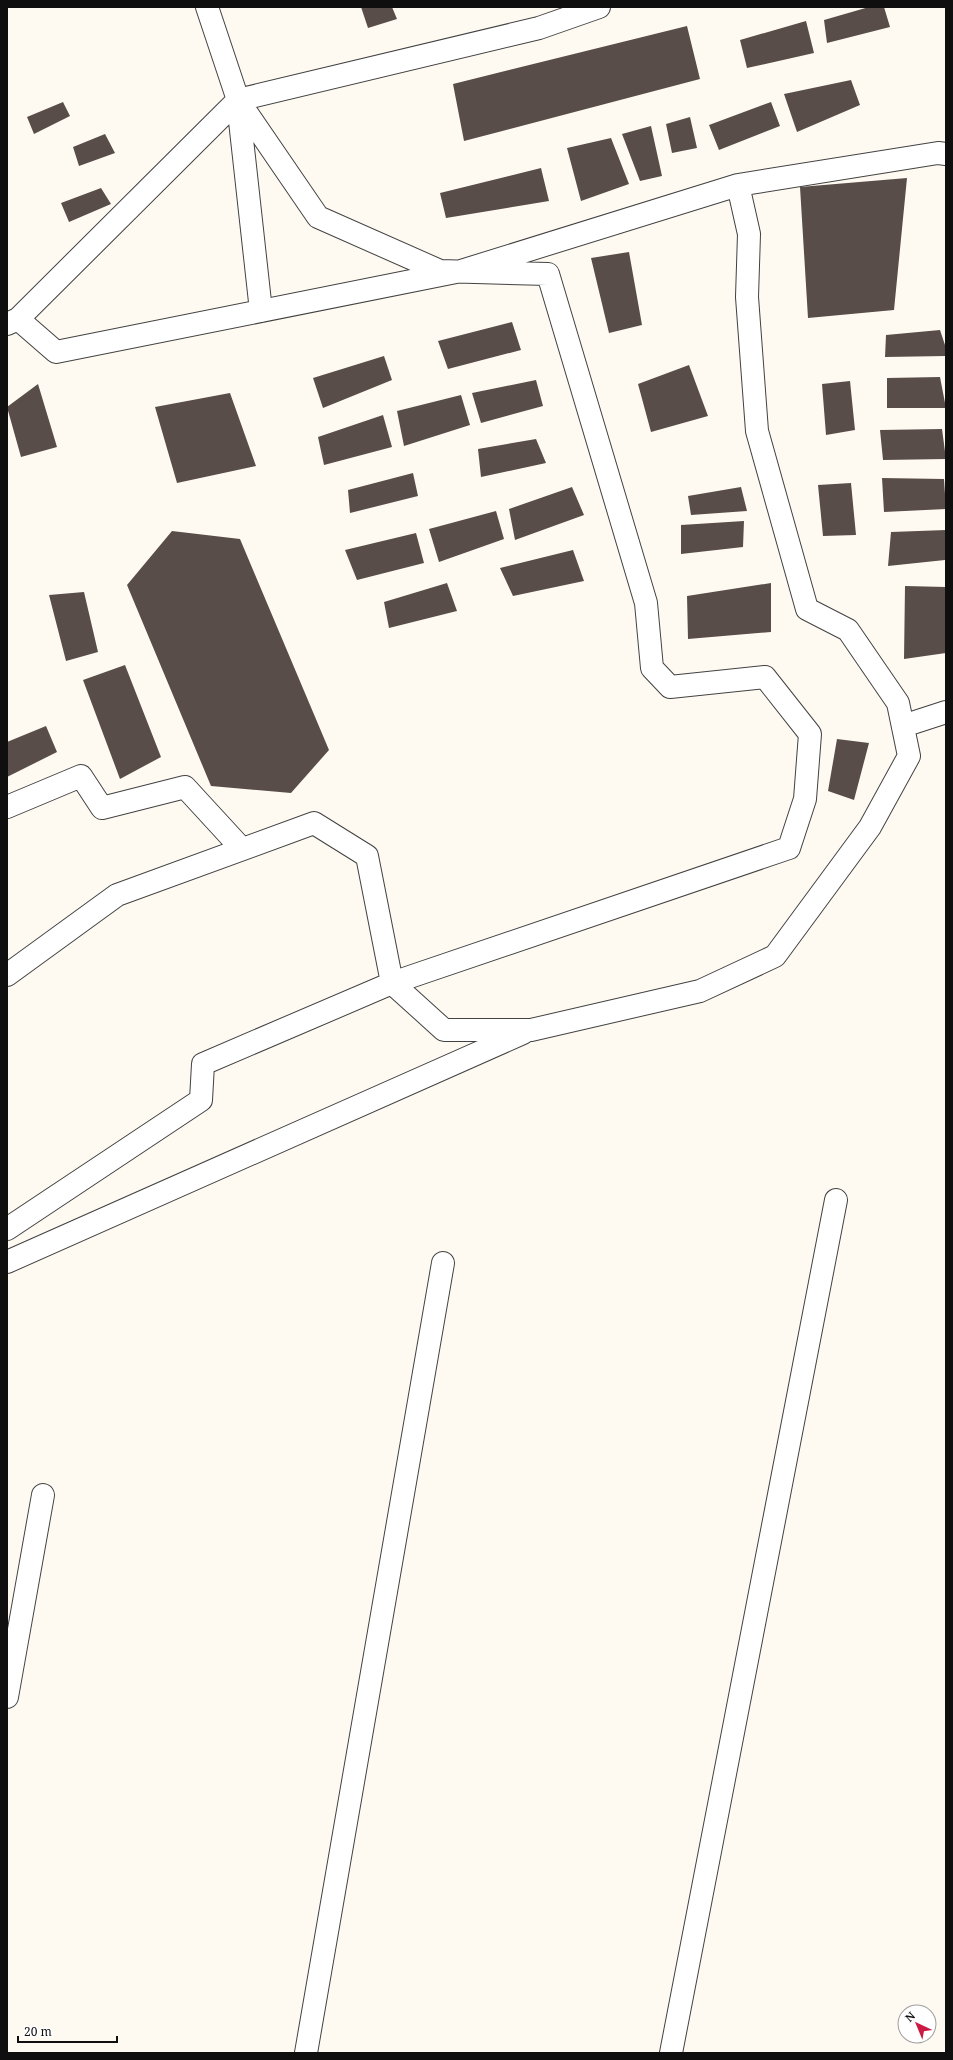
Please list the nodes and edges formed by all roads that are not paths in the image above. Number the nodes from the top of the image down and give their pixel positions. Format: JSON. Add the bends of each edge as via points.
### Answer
{"nodes":[{"id":1,"x":207,"y":7,"type":"edge"},
{"id":2,"x":591,"y":8,"type":"edge"},
{"id":3,"x":238,"y":100,"type":"junction"},
{"id":4,"x":946,"y":154,"type":"edge"},
{"id":5,"x":738,"y":184,"type":"junction"},
{"id":6,"x":461,"y":271,"type":"junction"},
{"id":7,"x":261,"y":311,"type":"junction"},
{"id":8,"x":12,"y":322,"type":"edge"},
{"id":9,"x":946,"y":712,"type":"edge"},
{"id":10,"x":903,"y":726,"type":"junction"},
{"id":11,"x":7,"y":807,"type":"edge"},
{"id":12,"x":242,"y":849,"type":"junction"},
{"id":13,"x":7,"y":976,"type":"edge"},
{"id":14,"x":392,"y":983,"type":"junction"},
{"id":15,"x":531,"y":1030,"type":"junction"},
{"id":16,"x":836,"y":1200,"type":"dead end"},
{"id":17,"x":7,"y":1229,"type":"edge"},
{"id":18,"x":7,"y":1262,"type":"edge"},
{"id":19,"x":443,"y":1263,"type":"dead end"},
{"id":20,"x":43,"y":1495,"type":"dead end"},
{"id":21,"x":7,"y":1697,"type":"edge"},
{"id":22,"x":306,"y":2053,"type":"edge"},
{"id":23,"x":671,"y":2053,"type":"edge"}],
"edges":[{"from":1,"to":3,"type":"street"},
{"from":2,"to":3,"type":"street","via":[[539,28]]},
{"from":3,"to":6,"type":"street","via":[[318,217],[440,271]]},
{"from":3,"to":7,"type":"street"},
{"from":3,"to":8,"type":"street"},
{"from":4,"to":5,"type":"street","via":[[938,153]]},
{"from":5,"to":6,"type":"street"},
{"from":5,"to":10,"type":"street","via":[[749,234],[747,297],[758,431],[807,609],[848,630],[898,703]]},
{"from":6,"to":7,"type":"street"},
{"from":6,"to":14,"type":"street","via":[[548,274],[646,603],[652,668],[670,687],[765,677],[810,734],[805,799],[789,848]]},
{"from":7,"to":8,"type":"street","via":[[56,352]]},
{"from":9,"to":10,"type":"street"},
{"from":10,"to":15,"type":"street","via":[[909,756],[870,827],[775,956],[700,991]]},
{"from":11,"to":12,"type":"street","via":[[81,776],[102,808],[185,787]]},
{"from":12,"to":13,"type":"street","via":[[117,895]]},
{"from":12,"to":14,"type":"street","via":[[314,823],[366,856]]},
{"from":14,"to":15,"type":"street","via":[[444,1030]]},
{"from":14,"to":17,"type":"street","via":[[203,1064],[201,1100]]},
{"from":15,"to":18,"type":"street"},
{"from":16,"to":23,"type":"street"},
{"from":19,"to":22,"type":"street"},
{"from":20,"to":21,"type":"street"}]}
